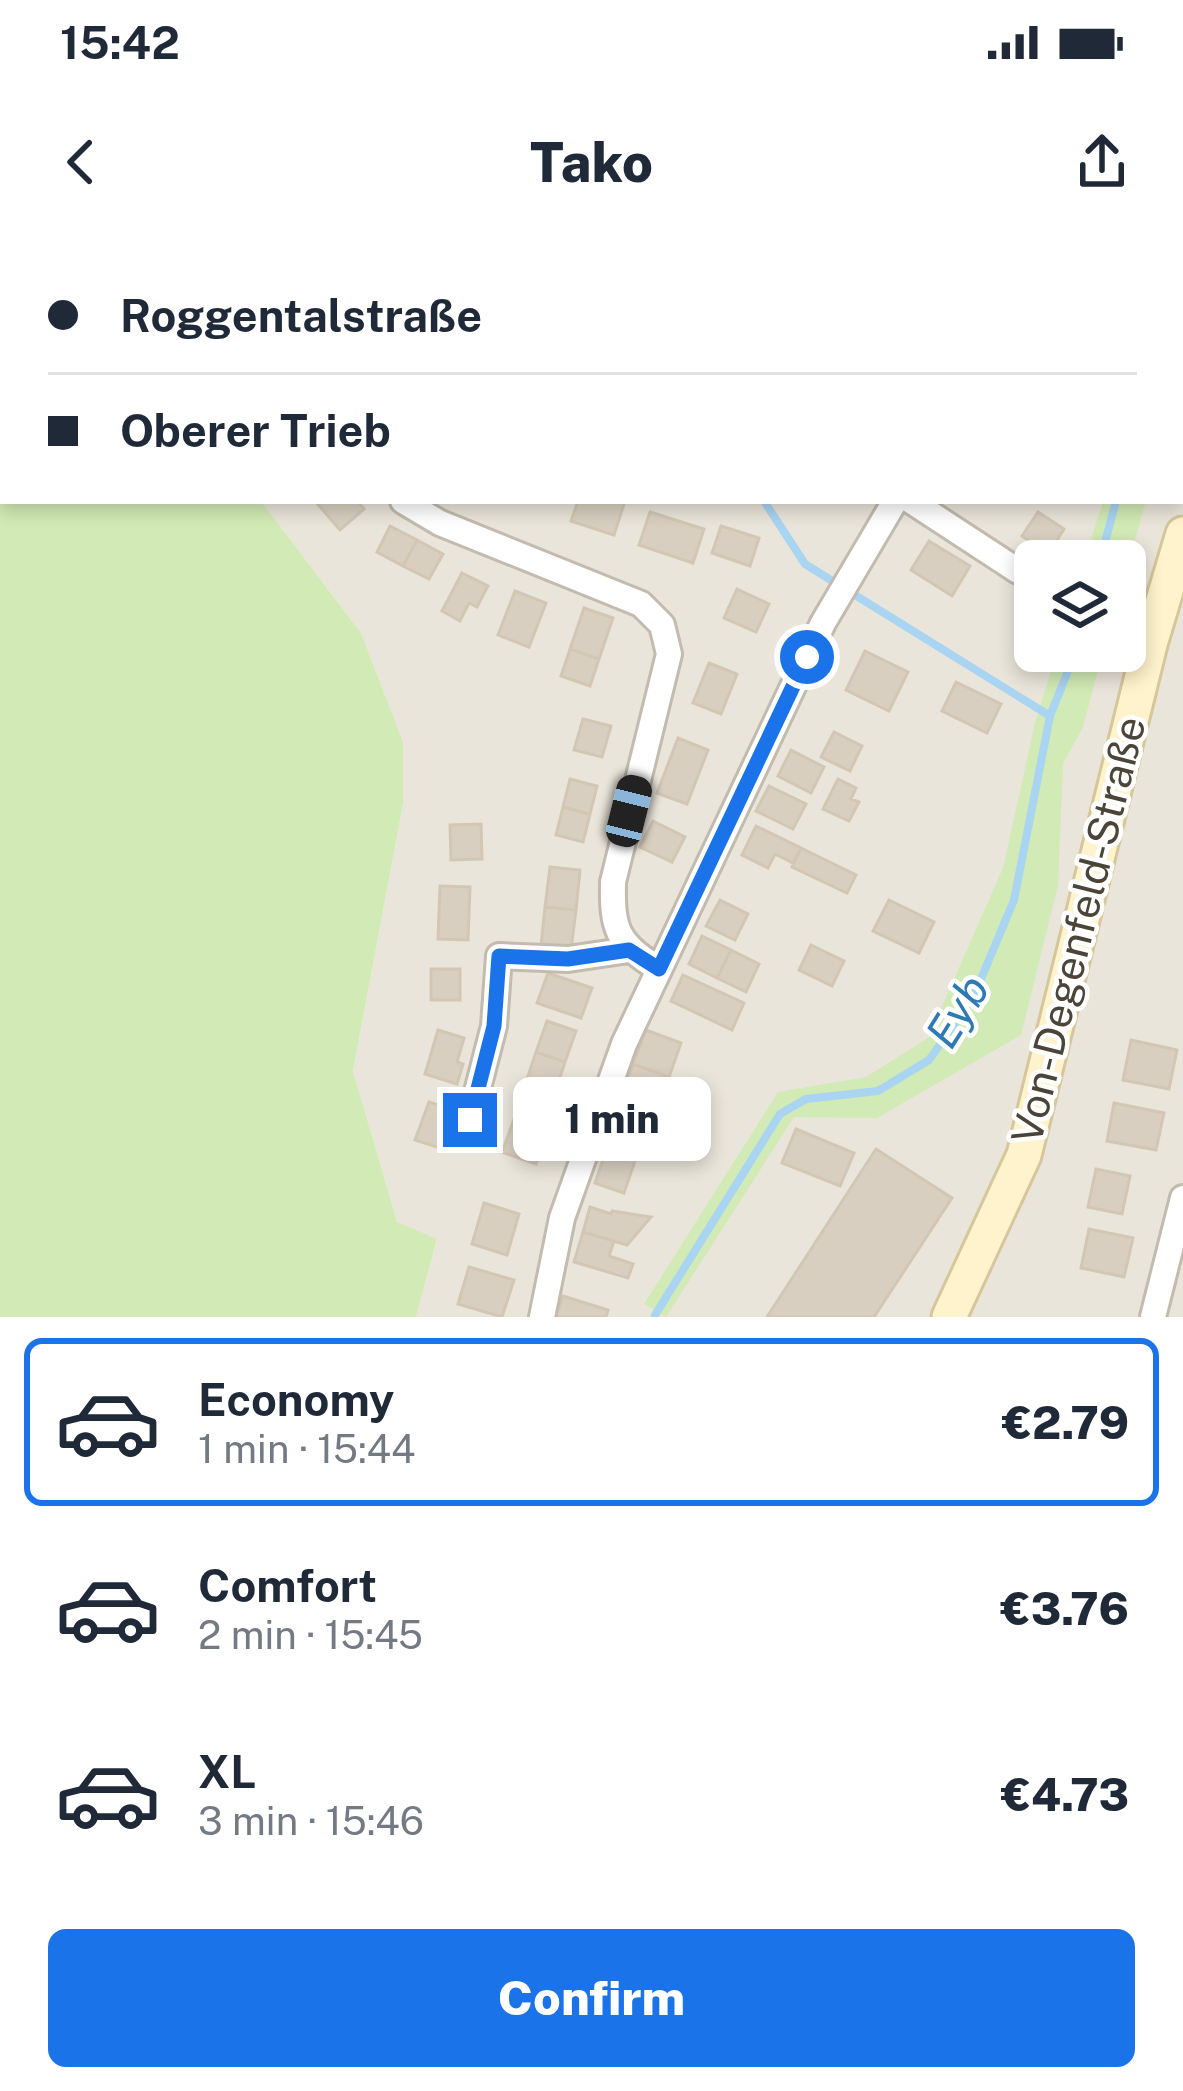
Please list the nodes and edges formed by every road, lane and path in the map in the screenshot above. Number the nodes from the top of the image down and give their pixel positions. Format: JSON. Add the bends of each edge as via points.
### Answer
{"nodes":[{"id":1,"x":408,"y":504,"type":"edge"},
{"id":2,"x":893,"y":504,"type":"edge"},
{"id":3,"x":916,"y":504,"type":"edge"},
{"id":4,"x":1183,"y":534,"type":"edge"},
{"id":5,"x":1014,"y":568,"type":"edge"},
{"id":6,"x":629,"y":950,"type":"junction"},
{"id":7,"x":659,"y":969,"type":"junction"},
{"id":8,"x":470,"y":1120,"type":"dead end"},
{"id":9,"x":1183,"y":1198,"type":"edge"},
{"id":10,"x":542,"y":1317,"type":"edge"},
{"id":11,"x":949,"y":1317,"type":"edge"},
{"id":12,"x":1153,"y":1317,"type":"edge"}],
"edges":[{"from":1,"to":6,"type":"street","via":[[641,604],[662,625],[669,654],[613,882],[612,920]]},
{"from":2,"to":7,"type":"street","via":[[835,602]]},
{"from":3,"to":5,"type":"street"},
{"from":4,"to":11,"type":"main road","name":"Von-Degenfeld-Straße","via":[[1024,1155]]},
{"from":6,"to":7,"type":"street"},
{"from":6,"to":8,"type":"street","via":[[568,959],[499,956],[494,1026]]},
{"from":7,"to":10,"type":"street","via":[[594,1120]]},
{"from":9,"to":12,"type":"street"}]}
